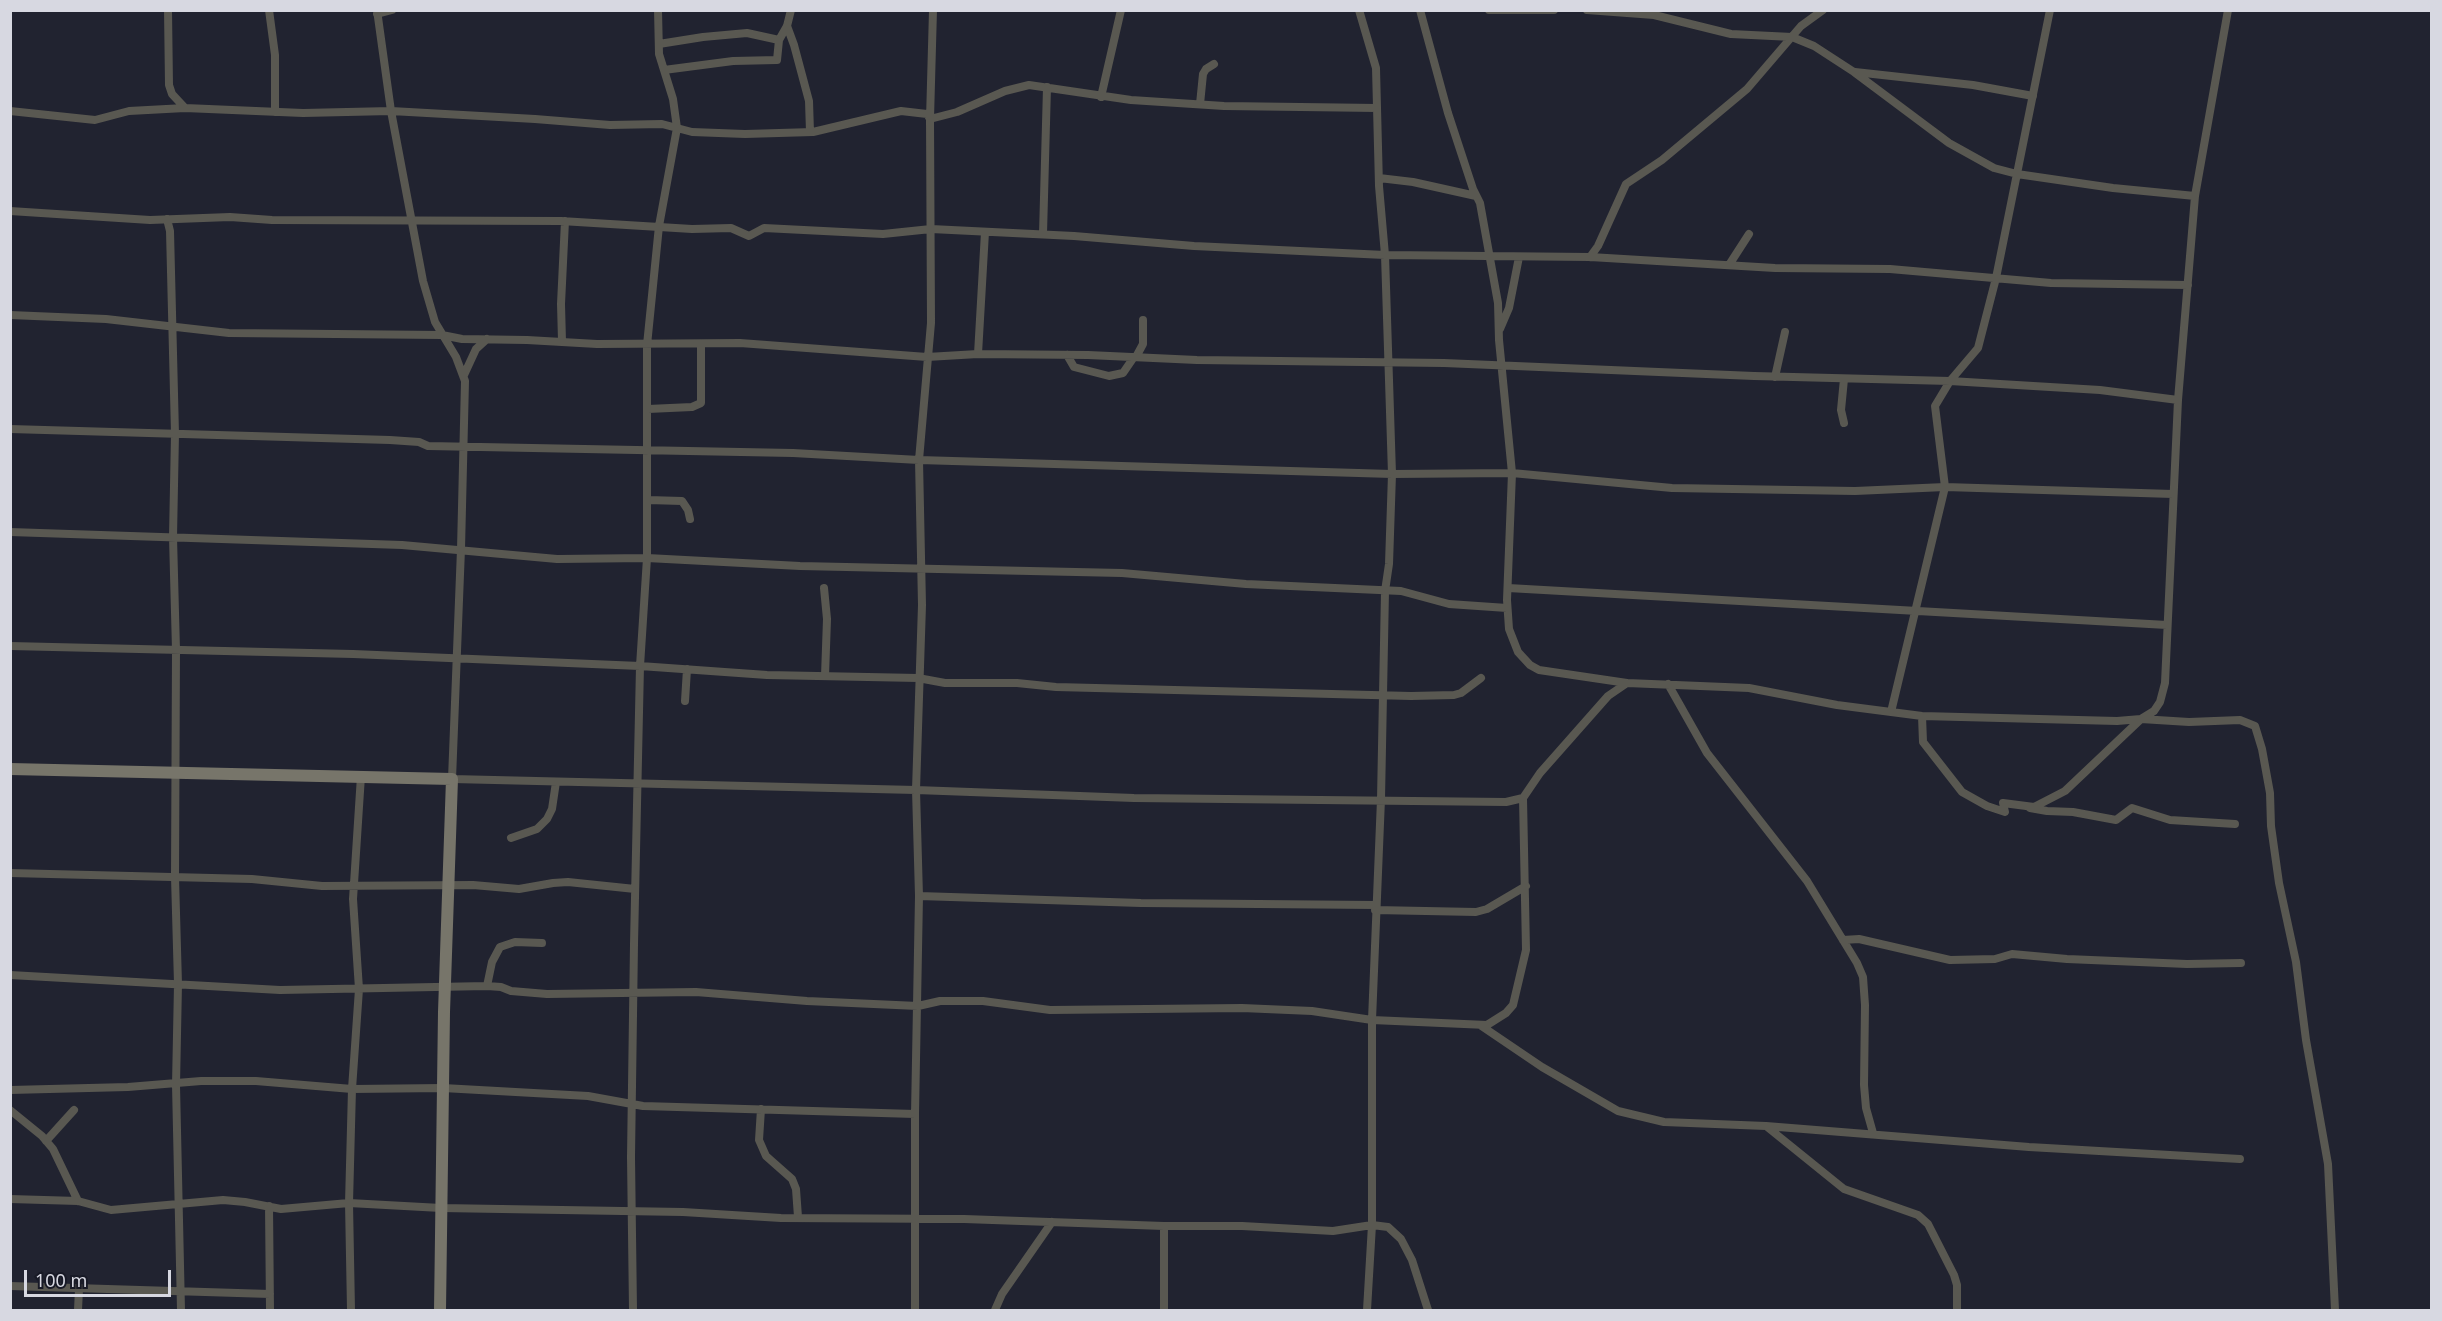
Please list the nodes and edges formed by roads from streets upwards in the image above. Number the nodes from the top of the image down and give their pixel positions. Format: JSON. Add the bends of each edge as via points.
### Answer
{"nodes":[{"id":1,"x":168,"y":10,"type":"edge"},
{"id":2,"x":269,"y":10,"type":"edge"},
{"id":3,"x":392,"y":10,"type":"edge"},
{"id":4,"x":658,"y":10,"type":"edge"},
{"id":5,"x":791,"y":10,"type":"edge"},
{"id":6,"x":933,"y":10,"type":"edge"},
{"id":7,"x":1121,"y":10,"type":"edge"},
{"id":8,"x":1359,"y":10,"type":"edge"},
{"id":9,"x":1420,"y":10,"type":"edge"},
{"id":10,"x":1489,"y":10,"type":"edge"},
{"id":11,"x":1554,"y":10,"type":"edge"},
{"id":12,"x":1587,"y":10,"type":"edge"},
{"id":13,"x":1823,"y":10,"type":"edge"},
{"id":14,"x":2050,"y":10,"type":"edge"},
{"id":15,"x":2228,"y":10,"type":"edge"},
{"id":16,"x":377,"y":12,"type":"edge"},
{"id":17,"x":787,"y":26,"type":"junction"},
{"id":18,"x":1792,"y":37,"type":"junction"},
{"id":19,"x":778,"y":40,"type":"junction"},
{"id":20,"x":659,"y":44,"type":"junction"},
{"id":21,"x":1214,"y":64,"type":"dead end"},
{"id":22,"x":664,"y":70,"type":"junction"},
{"id":23,"x":1854,"y":72,"type":"junction"},
{"id":24,"x":1047,"y":87,"type":"junction"},
{"id":25,"x":2033,"y":96,"type":"junction"},
{"id":26,"x":1101,"y":97,"type":"junction"},
{"id":27,"x":1200,"y":104,"type":"junction"},
{"id":28,"x":185,"y":108,"type":"junction"},
{"id":29,"x":1377,"y":108,"type":"junction"},
{"id":30,"x":10,"y":111,"type":"edge"},
{"id":31,"x":391,"y":111,"type":"junction"},
{"id":32,"x":275,"y":112,"type":"junction"},
{"id":33,"x":930,"y":119,"type":"junction"},
{"id":34,"x":677,"y":128,"type":"junction"},
{"id":35,"x":810,"y":132,"type":"junction"},
{"id":36,"x":2017,"y":174,"type":"junction"},
{"id":37,"x":1379,"y":178,"type":"junction"},
{"id":38,"x":1476,"y":196,"type":"junction"},
{"id":39,"x":2195,"y":196,"type":"junction"},
{"id":40,"x":10,"y":211,"type":"edge"},
{"id":41,"x":167,"y":219,"type":"junction"},
{"id":42,"x":412,"y":219,"type":"junction"},
{"id":43,"x":565,"y":222,"type":"junction"},
{"id":44,"x":658,"y":226,"type":"junction"},
{"id":45,"x":931,"y":229,"type":"junction"},
{"id":46,"x":984,"y":232,"type":"junction"},
{"id":47,"x":1043,"y":234,"type":"junction"},
{"id":48,"x":1749,"y":234,"type":"dead end"},
{"id":49,"x":1385,"y":255,"type":"junction"},
{"id":50,"x":1490,"y":257,"type":"junction"},
{"id":51,"x":1519,"y":257,"type":"junction"},
{"id":52,"x":1590,"y":257,"type":"junction"},
{"id":53,"x":1729,"y":265,"type":"junction"},
{"id":54,"x":1996,"y":278,"type":"junction"},
{"id":55,"x":2188,"y":285,"type":"junction"},
{"id":56,"x":10,"y":315,"type":"edge"},
{"id":57,"x":1143,"y":320,"type":"dead end"},
{"id":58,"x":173,"y":326,"type":"junction"},
{"id":59,"x":1785,"y":332,"type":"dead end"},
{"id":60,"x":1499,"y":333,"type":"junction"},
{"id":61,"x":442,"y":335,"type":"junction"},
{"id":62,"x":487,"y":339,"type":"junction"},
{"id":63,"x":562,"y":341,"type":"junction"},
{"id":64,"x":701,"y":344,"type":"junction"},
{"id":65,"x":647,"y":345,"type":"junction"},
{"id":66,"x":978,"y":354,"type":"junction"},
{"id":67,"x":1067,"y":355,"type":"junction"},
{"id":68,"x":927,"y":357,"type":"junction"},
{"id":69,"x":1135,"y":357,"type":"junction"},
{"id":70,"x":1388,"y":362,"type":"junction"},
{"id":71,"x":1501,"y":364,"type":"junction"},
{"id":72,"x":464,"y":375,"type":"junction"},
{"id":73,"x":1775,"y":377,"type":"junction"},
{"id":74,"x":1844,"y":379,"type":"junction"},
{"id":75,"x":1950,"y":381,"type":"junction"},
{"id":76,"x":2178,"y":400,"type":"junction"},
{"id":77,"x":648,"y":409,"type":"junction"},
{"id":78,"x":1844,"y":423,"type":"dead end"},
{"id":79,"x":10,"y":429,"type":"edge"},
{"id":80,"x":175,"y":434,"type":"junction"},
{"id":81,"x":463,"y":446,"type":"junction"},
{"id":82,"x":648,"y":449,"type":"junction"},
{"id":83,"x":919,"y":460,"type":"junction"},
{"id":84,"x":1512,"y":473,"type":"junction"},
{"id":85,"x":1392,"y":474,"type":"junction"},
{"id":86,"x":1945,"y":487,"type":"junction"},
{"id":87,"x":2173,"y":495,"type":"junction"},
{"id":88,"x":648,"y":500,"type":"junction"},
{"id":89,"x":690,"y":519,"type":"dead end"},
{"id":90,"x":10,"y":532,"type":"edge"},
{"id":91,"x":173,"y":537,"type":"junction"},
{"id":92,"x":461,"y":549,"type":"junction"},
{"id":93,"x":647,"y":558,"type":"junction"},
{"id":94,"x":921,"y":569,"type":"junction"},
{"id":95,"x":824,"y":588,"type":"dead end"},
{"id":96,"x":1508,"y":588,"type":"junction"},
{"id":97,"x":1385,"y":591,"type":"junction"},
{"id":98,"x":1507,"y":608,"type":"junction"},
{"id":99,"x":1914,"y":612,"type":"junction"},
{"id":100,"x":2167,"y":626,"type":"junction"},
{"id":101,"x":10,"y":646,"type":"edge"},
{"id":102,"x":176,"y":650,"type":"junction"},
{"id":103,"x":456,"y":659,"type":"junction"},
{"id":104,"x":640,"y":666,"type":"junction"},
{"id":105,"x":687,"y":669,"type":"junction"},
{"id":106,"x":825,"y":676,"type":"junction"},
{"id":107,"x":918,"y":678,"type":"junction"},
{"id":108,"x":1481,"y":678,"type":"dead end"},
{"id":109,"x":1627,"y":683,"type":"junction"},
{"id":110,"x":1668,"y":684,"type":"junction"},
{"id":111,"x":1382,"y":696,"type":"junction"},
{"id":112,"x":685,"y":701,"type":"dead end"},
{"id":113,"x":1891,"y":712,"type":"junction"},
{"id":114,"x":1922,"y":716,"type":"junction"},
{"id":115,"x":2141,"y":719,"type":"junction"},
{"id":116,"x":10,"y":769,"type":"edge"},
{"id":117,"x":176,"y":771,"type":"junction"},
{"id":118,"x":361,"y":776,"type":"junction"},
{"id":119,"x":452,"y":779,"type":"junction"},
{"id":120,"x":556,"y":782,"type":"junction"},
{"id":121,"x":638,"y":785,"type":"junction"},
{"id":122,"x":916,"y":790,"type":"junction"},
{"id":123,"x":1523,"y":798,"type":"junction"},
{"id":124,"x":1381,"y":799,"type":"junction"},
{"id":125,"x":2003,"y":803,"type":"junction"},
{"id":126,"x":2235,"y":824,"type":"dead end"},
{"id":127,"x":511,"y":838,"type":"dead end"},
{"id":128,"x":10,"y":873,"type":"edge"},
{"id":129,"x":175,"y":877,"type":"junction"},
{"id":130,"x":447,"y":885,"type":"junction"},
{"id":131,"x":1526,"y":886,"type":"junction"},
{"id":132,"x":355,"y":887,"type":"junction"},
{"id":133,"x":634,"y":889,"type":"junction"},
{"id":134,"x":919,"y":896,"type":"junction"},
{"id":135,"x":1376,"y":907,"type":"junction"},
{"id":136,"x":1843,"y":940,"type":"junction"},
{"id":137,"x":542,"y":943,"type":"dead end"},
{"id":138,"x":2241,"y":963,"type":"dead end"},
{"id":139,"x":10,"y":975,"type":"edge"},
{"id":140,"x":178,"y":984,"type":"junction"},
{"id":141,"x":487,"y":986,"type":"junction"},
{"id":142,"x":446,"y":987,"type":"junction"},
{"id":143,"x":359,"y":989,"type":"junction"},
{"id":144,"x":633,"y":993,"type":"junction"},
{"id":145,"x":918,"y":1006,"type":"junction"},
{"id":146,"x":1372,"y":1020,"type":"junction"},
{"id":147,"x":1480,"y":1025,"type":"junction"},
{"id":148,"x":176,"y":1085,"type":"junction"},
{"id":149,"x":443,"y":1088,"type":"junction"},
{"id":150,"x":352,"y":1089,"type":"junction"},
{"id":151,"x":10,"y":1090,"type":"edge"},
{"id":152,"x":632,"y":1104,"type":"junction"},
{"id":153,"x":761,"y":1109,"type":"junction"},
{"id":154,"x":10,"y":1110,"type":"edge"},
{"id":155,"x":74,"y":1110,"type":"dead end"},
{"id":156,"x":915,"y":1114,"type":"junction"},
{"id":157,"x":1766,"y":1126,"type":"junction"},
{"id":158,"x":1873,"y":1133,"type":"junction"},
{"id":159,"x":46,"y":1141,"type":"junction"},
{"id":160,"x":2240,"y":1159,"type":"dead end"},
{"id":161,"x":10,"y":1199,"type":"edge"},
{"id":162,"x":78,"y":1201,"type":"junction"},
{"id":163,"x":180,"y":1202,"type":"junction"},
{"id":164,"x":349,"y":1203,"type":"junction"},
{"id":165,"x":269,"y":1206,"type":"junction"},
{"id":166,"x":441,"y":1209,"type":"junction"},
{"id":167,"x":632,"y":1211,"type":"junction"},
{"id":168,"x":798,"y":1217,"type":"junction"},
{"id":169,"x":915,"y":1218,"type":"junction"},
{"id":170,"x":1052,"y":1222,"type":"junction"},
{"id":171,"x":1372,"y":1225,"type":"junction"},
{"id":172,"x":1164,"y":1226,"type":"junction"},
{"id":173,"x":10,"y":1286,"type":"edge"},
{"id":174,"x":79,"y":1289,"type":"junction"},
{"id":175,"x":181,"y":1293,"type":"junction"},
{"id":176,"x":270,"y":1294,"type":"junction"},
{"id":177,"x":78,"y":1311,"type":"edge"},
{"id":178,"x":181,"y":1311,"type":"edge"},
{"id":179,"x":270,"y":1311,"type":"edge"},
{"id":180,"x":351,"y":1311,"type":"edge"},
{"id":181,"x":441,"y":1311,"type":"edge"},
{"id":182,"x":633,"y":1311,"type":"edge"},
{"id":183,"x":915,"y":1311,"type":"edge"},
{"id":184,"x":995,"y":1311,"type":"edge"},
{"id":185,"x":1164,"y":1311,"type":"edge"},
{"id":186,"x":1367,"y":1311,"type":"edge"},
{"id":187,"x":1428,"y":1311,"type":"edge"},
{"id":188,"x":1957,"y":1311,"type":"edge"},
{"id":189,"x":2335,"y":1311,"type":"edge"}],
"edges":[{"from":1,"to":28,"type":"street","via":[[169,85]]},
{"from":2,"to":32,"type":"street","via":[[275,55]]},
{"from":3,"to":16,"type":"street"},
{"from":4,"to":20,"type":"street"},
{"from":5,"to":17,"type":"street"},
{"from":6,"to":33,"type":"street"},
{"from":7,"to":26,"type":"street"},
{"from":8,"to":29,"type":"street","via":[[1374,61]]},
{"from":9,"to":38,"type":"street"},
{"from":10,"to":11,"type":"street"},
{"from":12,"to":18,"type":"street","via":[[1654,15],[1731,34]]},
{"from":13,"to":18,"type":"street"},
{"from":14,"to":25,"type":"street"},
{"from":15,"to":39,"type":"street"},
{"from":16,"to":31,"type":"street"},
{"from":17,"to":19,"type":"street"},
{"from":17,"to":35,"type":"street","via":[[809,101]]},
{"from":18,"to":23,"type":"street"},
{"from":18,"to":52,"type":"street","via":[[1747,89],[1657,164],[1626,184]]},
{"from":19,"to":20,"type":"street","via":[[747,33]]},
{"from":19,"to":22,"type":"street","via":[[777,60]]},
{"from":20,"to":22,"type":"street"},
{"from":21,"to":27,"type":"street","via":[[1203,74]]},
{"from":22,"to":34,"type":"street"},
{"from":23,"to":25,"type":"street"},
{"from":23,"to":36,"type":"street","via":[[1976,159]]},
{"from":24,"to":26,"type":"street"},
{"from":24,"to":33,"type":"street","via":[[1020,87]]},
{"from":24,"to":47,"type":"street"},
{"from":25,"to":36,"type":"street"},
{"from":26,"to":27,"type":"street"},
{"from":27,"to":29,"type":"street"},
{"from":28,"to":30,"type":"street","via":[[129,111],[95,120]]},
{"from":28,"to":32,"type":"street"},
{"from":29,"to":37,"type":"street"},
{"from":31,"to":32,"type":"street"},
{"from":31,"to":34,"type":"street","via":[[610,126],[662,124]]},
{"from":31,"to":42,"type":"street"},
{"from":33,"to":35,"type":"street","via":[[927,114],[901,111]]},
{"from":33,"to":45,"type":"street"},
{"from":34,"to":35,"type":"street","via":[[712,134]]},
{"from":34,"to":44,"type":"street"},
{"from":36,"to":39,"type":"street"},
{"from":36,"to":54,"type":"street"},
{"from":37,"to":38,"type":"street"},
{"from":37,"to":49,"type":"street"},
{"from":38,"to":50,"type":"street"},
{"from":39,"to":55,"type":"street"},
{"from":40,"to":41,"type":"street"},
{"from":41,"to":42,"type":"street"},
{"from":41,"to":58,"type":"street"},
{"from":42,"to":43,"type":"street"},
{"from":42,"to":61,"type":"street","via":[[428,299]]},
{"from":43,"to":44,"type":"street"},
{"from":43,"to":63,"type":"street"},
{"from":44,"to":45,"type":"street","via":[[731,228],[749,236],[764,228],[883,234]]},
{"from":44,"to":65,"type":"street"},
{"from":45,"to":46,"type":"street"},
{"from":45,"to":68,"type":"street"},
{"from":46,"to":47,"type":"street"},
{"from":46,"to":66,"type":"street"},
{"from":47,"to":49,"type":"street"},
{"from":48,"to":53,"type":"street"},
{"from":49,"to":50,"type":"street"},
{"from":49,"to":70,"type":"street"},
{"from":50,"to":51,"type":"street"},
{"from":50,"to":60,"type":"street"},
{"from":51,"to":52,"type":"street"},
{"from":51,"to":60,"type":"street","via":[[1509,308]]},
{"from":52,"to":53,"type":"street"},
{"from":53,"to":54,"type":"street","via":[[1890,269]]},
{"from":54,"to":55,"type":"street"},
{"from":54,"to":75,"type":"street","via":[[1978,348]]},
{"from":55,"to":76,"type":"street"},
{"from":56,"to":58,"type":"street"},
{"from":57,"to":69,"type":"street","via":[[1143,344]]},
{"from":58,"to":61,"type":"street","via":[[229,333]]},
{"from":58,"to":80,"type":"street"},
{"from":59,"to":73,"type":"street"},
{"from":60,"to":71,"type":"street"},
{"from":61,"to":62,"type":"street"},
{"from":61,"to":72,"type":"street"},
{"from":62,"to":63,"type":"street"},
{"from":62,"to":72,"type":"street","via":[[476,349]]},
{"from":63,"to":65,"type":"street"},
{"from":64,"to":65,"type":"street"},
{"from":64,"to":68,"type":"street","via":[[740,343]]},
{"from":64,"to":77,"type":"street","via":[[701,403]]},
{"from":65,"to":77,"type":"street"},
{"from":66,"to":67,"type":"street"},
{"from":66,"to":68,"type":"street"},
{"from":67,"to":69,"type":"street"},
{"from":67,"to":69,"type":"street","via":[[1074,367],[1109,376],[1123,373]]},
{"from":68,"to":83,"type":"street"},
{"from":69,"to":70,"type":"street"},
{"from":70,"to":71,"type":"street"},
{"from":70,"to":85,"type":"street"},
{"from":71,"to":73,"type":"street"},
{"from":71,"to":84,"type":"street"},
{"from":72,"to":81,"type":"street"},
{"from":73,"to":74,"type":"street"},
{"from":74,"to":75,"type":"street"},
{"from":74,"to":78,"type":"street"},
{"from":75,"to":76,"type":"street","via":[[2100,390]]},
{"from":75,"to":86,"type":"street","via":[[1935,406]]},
{"from":76,"to":87,"type":"street"},
{"from":77,"to":82,"type":"street"},
{"from":79,"to":80,"type":"street"},
{"from":80,"to":81,"type":"street"},
{"from":80,"to":91,"type":"street"},
{"from":81,"to":82,"type":"street"},
{"from":81,"to":92,"type":"street"},
{"from":82,"to":83,"type":"street"},
{"from":82,"to":88,"type":"street"},
{"from":83,"to":85,"type":"street"},
{"from":83,"to":94,"type":"street"},
{"from":84,"to":85,"type":"street"},
{"from":84,"to":86,"type":"street","via":[[1672,488],[1855,491]]},
{"from":84,"to":96,"type":"street"},
{"from":85,"to":97,"type":"street"},
{"from":86,"to":87,"type":"street"},
{"from":86,"to":99,"type":"street"},
{"from":87,"to":100,"type":"street"},
{"from":88,"to":89,"type":"street","via":[[682,501]]},
{"from":88,"to":93,"type":"street"},
{"from":90,"to":91,"type":"street"},
{"from":91,"to":92,"type":"street"},
{"from":91,"to":102,"type":"street"},
{"from":92,"to":93,"type":"street","via":[[557,559]]},
{"from":92,"to":103,"type":"street"},
{"from":93,"to":94,"type":"street"},
{"from":93,"to":104,"type":"street"},
{"from":94,"to":97,"type":"street","via":[[1122,573]]},
{"from":94,"to":107,"type":"street"},
{"from":95,"to":106,"type":"street"},
{"from":96,"to":98,"type":"street"},
{"from":96,"to":99,"type":"street"},
{"from":97,"to":98,"type":"street","via":[[1406,592],[1449,604]]},
{"from":97,"to":111,"type":"street"},
{"from":98,"to":109,"type":"street","via":[[1513,642],[1530,665],[1539,670]]},
{"from":99,"to":100,"type":"street"},
{"from":99,"to":113,"type":"street"},
{"from":100,"to":115,"type":"street","via":[[2165,683],[2160,702]]},
{"from":101,"to":102,"type":"street"},
{"from":102,"to":103,"type":"street"},
{"from":102,"to":117,"type":"street"},
{"from":103,"to":104,"type":"street"},
{"from":103,"to":119,"type":"street"},
{"from":104,"to":105,"type":"street"},
{"from":104,"to":121,"type":"street"},
{"from":105,"to":106,"type":"street"},
{"from":105,"to":112,"type":"street"},
{"from":106,"to":107,"type":"street"},
{"from":107,"to":111,"type":"street","via":[[945,683]]},
{"from":107,"to":122,"type":"street"},
{"from":108,"to":111,"type":"street","via":[[1461,693]]},
{"from":109,"to":110,"type":"street"},
{"from":109,"to":123,"type":"street","via":[[1608,696]]},
{"from":110,"to":113,"type":"street","via":[[1749,688]]},
{"from":110,"to":136,"type":"street","via":[[1707,753],[1807,881]]},
{"from":111,"to":124,"type":"street"},
{"from":113,"to":114,"type":"street"},
{"from":114,"to":115,"type":"street"},
{"from":114,"to":125,"type":"street","via":[[1923,742],[1962,792],[2005,812]]},
{"from":115,"to":125,"type":"street","via":[[2066,790],[2034,807]]},
{"from":115,"to":189,"type":"street","via":[[2241,720],[2255,726],[2270,793],[2279,883],[2328,1164]]},
{"from":116,"to":117,"type":"street"},
{"from":117,"to":118,"type":"street"},
{"from":117,"to":129,"type":"street"},
{"from":118,"to":119,"type":"street"},
{"from":118,"to":132,"type":"street"},
{"from":119,"to":120,"type":"street"},
{"from":119,"to":130,"type":"street"},
{"from":120,"to":121,"type":"street"},
{"from":120,"to":127,"type":"street","via":[[547,819],[537,829]]},
{"from":121,"to":122,"type":"street"},
{"from":121,"to":133,"type":"street"},
{"from":122,"to":124,"type":"street","via":[[1134,798]]},
{"from":122,"to":134,"type":"street"},
{"from":123,"to":124,"type":"street","via":[[1506,802]]},
{"from":123,"to":131,"type":"street"},
{"from":124,"to":135,"type":"street"},
{"from":125,"to":126,"type":"street","via":[[2116,820],[2132,808],[2170,820]]},
{"from":128,"to":129,"type":"street"},
{"from":129,"to":132,"type":"street"},
{"from":129,"to":140,"type":"street"},
{"from":130,"to":132,"type":"street"},
{"from":130,"to":133,"type":"street","via":[[519,889],[568,882]]},
{"from":130,"to":142,"type":"street"},
{"from":131,"to":135,"type":"street","via":[[1476,912]]},
{"from":131,"to":147,"type":"street","via":[[1526,950],[1513,1005],[1498,1019]]},
{"from":132,"to":143,"type":"street"},
{"from":133,"to":144,"type":"street"},
{"from":134,"to":135,"type":"street"},
{"from":134,"to":145,"type":"street"},
{"from":135,"to":146,"type":"street"},
{"from":136,"to":138,"type":"street","via":[[1859,939],[1950,960],[1995,959],[2012,954],[2187,964]]},
{"from":136,"to":158,"type":"street","via":[[1863,977],[1863,1085]]},
{"from":137,"to":141,"type":"street","via":[[515,942],[500,947]]},
{"from":139,"to":140,"type":"street"},
{"from":140,"to":143,"type":"street","via":[[280,990]]},
{"from":140,"to":148,"type":"street"},
{"from":141,"to":142,"type":"street"},
{"from":141,"to":144,"type":"street","via":[[547,994]]},
{"from":142,"to":143,"type":"street"},
{"from":142,"to":149,"type":"street"},
{"from":143,"to":150,"type":"street"},
{"from":144,"to":145,"type":"street","via":[[696,992]]},
{"from":144,"to":152,"type":"street"},
{"from":145,"to":146,"type":"street","via":[[946,1000],[1000,1002],[1050,1010],[1242,1008],[1312,1011]]},
{"from":145,"to":156,"type":"street"},
{"from":146,"to":147,"type":"street"},
{"from":146,"to":171,"type":"street"},
{"from":147,"to":157,"type":"street","via":[[1618,1111],[1664,1122]]},
{"from":148,"to":150,"type":"street","via":[[256,1081]]},
{"from":148,"to":151,"type":"street"},
{"from":148,"to":163,"type":"street"},
{"from":149,"to":150,"type":"street"},
{"from":149,"to":152,"type":"street","via":[[588,1096]]},
{"from":149,"to":166,"type":"street"},
{"from":150,"to":164,"type":"street"},
{"from":152,"to":153,"type":"street"},
{"from":152,"to":167,"type":"street"},
{"from":153,"to":156,"type":"street"},
{"from":153,"to":168,"type":"street","via":[[758,1134],[762,1149],[792,1179]]},
{"from":154,"to":159,"type":"street"},
{"from":155,"to":159,"type":"street"},
{"from":156,"to":169,"type":"street"},
{"from":157,"to":158,"type":"street"},
{"from":157,"to":188,"type":"street","via":[[1844,1189],[1924,1220],[1958,1285]]},
{"from":158,"to":160,"type":"street"},
{"from":159,"to":162,"type":"street"},
{"from":161,"to":162,"type":"street"},
{"from":162,"to":163,"type":"street","via":[[111,1210]]},
{"from":163,"to":165,"type":"street","via":[[223,1200]]},
{"from":163,"to":175,"type":"street"},
{"from":164,"to":165,"type":"street","via":[[293,1209]]},
{"from":164,"to":166,"type":"street"},
{"from":164,"to":180,"type":"street"},
{"from":165,"to":176,"type":"street"},
{"from":166,"to":167,"type":"street"},
{"from":166,"to":181,"type":"street"},
{"from":167,"to":168,"type":"street"},
{"from":167,"to":182,"type":"street"},
{"from":168,"to":169,"type":"street"},
{"from":169,"to":170,"type":"street"},
{"from":169,"to":183,"type":"street"},
{"from":170,"to":172,"type":"street"},
{"from":170,"to":184,"type":"street","via":[[1002,1294]]},
{"from":171,"to":172,"type":"street","via":[[1334,1231]]},
{"from":171,"to":186,"type":"street"},
{"from":171,"to":187,"type":"street","via":[[1388,1227],[1401,1239]]},
{"from":172,"to":185,"type":"street"},
{"from":173,"to":174,"type":"street"},
{"from":174,"to":175,"type":"street"},
{"from":174,"to":177,"type":"street"},
{"from":175,"to":176,"type":"street"},
{"from":175,"to":178,"type":"street"},
{"from":176,"to":179,"type":"street"}]}
